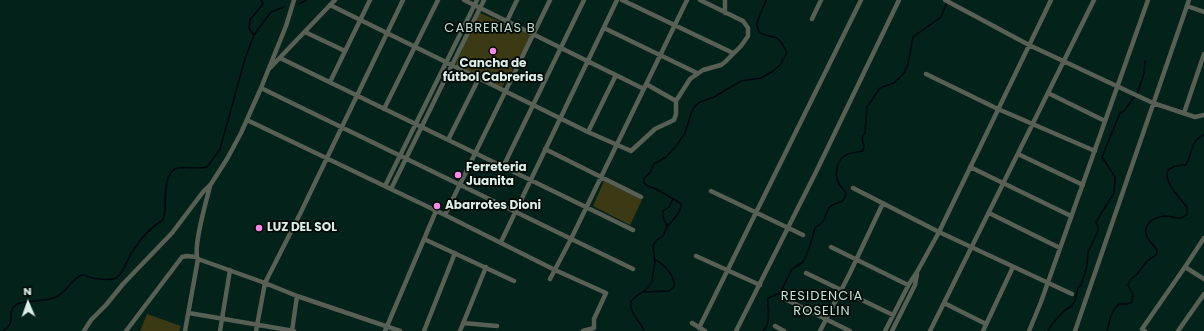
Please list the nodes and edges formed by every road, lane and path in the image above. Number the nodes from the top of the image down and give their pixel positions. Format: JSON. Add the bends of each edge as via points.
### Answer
{"nodes":[{"id":1,"x":335,"y":0,"type":"edge"},
{"id":2,"x":370,"y":0,"type":"edge"},
{"id":3,"x":403,"y":0,"type":"edge"},
{"id":4,"x":438,"y":0,"type":"edge"},
{"id":5,"x":464,"y":0,"type":"edge"},
{"id":6,"x":484,"y":0,"type":"edge"},
{"id":7,"x":517,"y":0,"type":"edge"},
{"id":8,"x":550,"y":0,"type":"edge"},
{"id":9,"x":584,"y":0,"type":"edge"},
{"id":10,"x":617,"y":0,"type":"edge"},
{"id":11,"x":622,"y":0,"type":"edge"},
{"id":12,"x":687,"y":0,"type":"edge"},
{"id":13,"x":700,"y":0,"type":"edge"},
{"id":14,"x":725,"y":0,"type":"edge"},
{"id":15,"x":821,"y":0,"type":"edge"},
{"id":16,"x":861,"y":0,"type":"edge"},
{"id":17,"x":898,"y":0,"type":"edge"},
{"id":18,"x":945,"y":0,"type":"edge"},
{"id":19,"x":1051,"y":0,"type":"edge"},
{"id":20,"x":1094,"y":0,"type":"edge"},
{"id":21,"x":1148,"y":0,"type":"edge"},
{"id":22,"x":1189,"y":0,"type":"edge"},
{"id":23,"x":294,"y":1,"type":"edge"},
{"id":24,"x":475,"y":2,"type":"edge"},
{"id":25,"x":330,"y":5,"type":"junction"},
{"id":26,"x":1186,"y":6,"type":"junction"},
{"id":27,"x":480,"y":8,"type":"junction"},
{"id":28,"x":1204,"y":12,"type":"edge"},
{"id":29,"x":725,"y":13,"type":"junction"},
{"id":30,"x":361,"y":19,"type":"junction"},
{"id":31,"x":812,"y":19,"type":"dead end"},
{"id":32,"x":507,"y":21,"type":"junction"},
{"id":33,"x":675,"y":24,"type":"junction"},
{"id":34,"x":604,"y":28,"type":"junction"},
{"id":35,"x":305,"y":32,"type":"junction"},
{"id":36,"x":387,"y":33,"type":"junction"},
{"id":37,"x":534,"y":34,"type":"junction"},
{"id":38,"x":1029,"y":45,"type":"junction"},
{"id":39,"x":415,"y":47,"type":"junction"},
{"id":40,"x":561,"y":47,"type":"junction"},
{"id":41,"x":345,"y":51,"type":"junction"},
{"id":42,"x":733,"y":53,"type":"junction"},
{"id":43,"x":660,"y":54,"type":"junction"},
{"id":44,"x":1204,"y":54,"type":"edge"},
{"id":45,"x":280,"y":58,"type":"junction"},
{"id":46,"x":1064,"y":61,"type":"junction"},
{"id":47,"x":446,"y":62,"type":"junction"},
{"id":48,"x":588,"y":62,"type":"junction"},
{"id":49,"x":452,"y":64,"type":"junction"},
{"id":50,"x":268,"y":71,"type":"junction"},
{"id":51,"x":697,"y":73,"type":"junction"},
{"id":52,"x":926,"y":74,"type":"dead end"},
{"id":53,"x":616,"y":75,"type":"junction"},
{"id":54,"x":479,"y":78,"type":"junction"},
{"id":55,"x":330,"y":82,"type":"junction"},
{"id":56,"x":645,"y":86,"type":"junction"},
{"id":57,"x":1117,"y":86,"type":"junction"},
{"id":58,"x":261,"y":88,"type":"junction"},
{"id":59,"x":506,"y":91,"type":"junction"},
{"id":60,"x":1048,"y":93,"type":"junction"},
{"id":61,"x":357,"y":95,"type":"junction"},
{"id":62,"x":676,"y":101,"type":"junction"},
{"id":63,"x":1153,"y":103,"type":"junction"},
{"id":64,"x":534,"y":104,"type":"junction"},
{"id":65,"x":384,"y":109,"type":"junction"},
{"id":66,"x":998,"y":109,"type":"junction"},
{"id":67,"x":1184,"y":113,"type":"junction"},
{"id":68,"x":1204,"y":115,"type":"edge"},
{"id":69,"x":560,"y":118,"type":"junction"},
{"id":70,"x":247,"y":120,"type":"junction"},
{"id":71,"x":1105,"y":121,"type":"junction"},
{"id":72,"x":415,"y":125,"type":"junction"},
{"id":73,"x":1033,"y":125,"type":"junction"},
{"id":74,"x":342,"y":126,"type":"junction"},
{"id":75,"x":421,"y":128,"type":"junction"},
{"id":76,"x":588,"y":132,"type":"junction"},
{"id":77,"x":448,"y":140,"type":"junction"},
{"id":78,"x":616,"y":145,"type":"junction"},
{"id":79,"x":545,"y":149,"type":"junction"},
{"id":80,"x":1095,"y":151,"type":"junction"},
{"id":81,"x":476,"y":154,"type":"junction"},
{"id":82,"x":1018,"y":154,"type":"junction"},
{"id":83,"x":401,"y":156,"type":"junction"},
{"id":84,"x":326,"y":158,"type":"junction"},
{"id":85,"x":407,"y":159,"type":"junction"},
{"id":86,"x":503,"y":167,"type":"junction"},
{"id":87,"x":970,"y":167,"type":"junction"},
{"id":88,"x":601,"y":176,"type":"junction"},
{"id":89,"x":530,"y":180,"type":"junction"},
{"id":90,"x":1004,"y":183,"type":"junction"},
{"id":91,"x":211,"y":184,"type":"junction"},
{"id":92,"x":461,"y":185,"type":"junction"},
{"id":93,"x":1082,"y":185,"type":"junction"},
{"id":94,"x":385,"y":186,"type":"junction"},
{"id":95,"x":853,"y":188,"type":"dead end"},
{"id":96,"x":392,"y":189,"type":"junction"},
{"id":97,"x":711,"y":191,"type":"dead end"},
{"id":98,"x":641,"y":197,"type":"dead end"},
{"id":99,"x":883,"y":203,"type":"junction"},
{"id":100,"x":586,"y":208,"type":"junction"},
{"id":101,"x":436,"y":211,"type":"junction"},
{"id":102,"x":516,"y":212,"type":"junction"},
{"id":103,"x":756,"y":212,"type":"junction"},
{"id":104,"x":989,"y":213,"type":"junction"},
{"id":105,"x":445,"y":215,"type":"junction"},
{"id":106,"x":1071,"y":216,"type":"junction"},
{"id":107,"x":788,"y":228,"type":"junction"},
{"id":108,"x":633,"y":230,"type":"dead end"},
{"id":109,"x":939,"y":232,"type":"junction"},
{"id":110,"x":803,"y":235,"type":"dead end"},
{"id":111,"x":1204,"y":238,"type":"edge"},
{"id":112,"x":424,"y":239,"type":"junction"},
{"id":113,"x":571,"y":239,"type":"junction"},
{"id":114,"x":501,"y":242,"type":"junction"},
{"id":115,"x":831,"y":247,"type":"dead end"},
{"id":116,"x":971,"y":247,"type":"junction"},
{"id":117,"x":1060,"y":248,"type":"junction"},
{"id":118,"x":455,"y":253,"type":"junction"},
{"id":119,"x":696,"y":256,"type":"dead end"},
{"id":120,"x":197,"y":258,"type":"junction"},
{"id":121,"x":856,"y":259,"type":"junction"},
{"id":122,"x":1013,"y":266,"type":"junction"},
{"id":123,"x":486,"y":267,"type":"junction"},
{"id":124,"x":1185,"y":267,"type":"junction"},
{"id":125,"x":633,"y":269,"type":"dead end"},
{"id":126,"x":230,"y":270,"type":"junction"},
{"id":127,"x":555,"y":270,"type":"junction"},
{"id":128,"x":727,"y":270,"type":"junction"},
{"id":129,"x":917,"y":272,"type":"junction"},
{"id":130,"x":806,"y":273,"type":"dead end"},
{"id":131,"x":550,"y":279,"type":"dead end"},
{"id":132,"x":1204,"y":279,"type":"edge"},
{"id":133,"x":514,"y":281,"type":"dead end"},
{"id":134,"x":265,"y":283,"type":"junction"},
{"id":135,"x":1048,"y":283,"type":"junction"},
{"id":136,"x":760,"y":285,"type":"junction"},
{"id":137,"x":908,"y":285,"type":"junction"},
{"id":138,"x":841,"y":290,"type":"junction"},
{"id":139,"x":1072,"y":294,"type":"dead end"},
{"id":140,"x":1204,"y":294,"type":"edge"},
{"id":141,"x":298,"y":296,"type":"junction"},
{"id":142,"x":787,"y":300,"type":"dead end"},
{"id":143,"x":944,"y":303,"type":"junction"},
{"id":144,"x":189,"y":313,"type":"junction"},
{"id":145,"x":893,"y":315,"type":"junction"},
{"id":146,"x":222,"y":318,"type":"junction"},
{"id":147,"x":826,"y":319,"type":"junction"},
{"id":148,"x":463,"y":323,"type":"junction"},
{"id":149,"x":692,"y":323,"type":"dead end"},
{"id":150,"x":986,"y":324,"type":"junction"},
{"id":151,"x":258,"y":325,"type":"junction"},
{"id":152,"x":497,"y":326,"type":"dead end"},
{"id":153,"x":775,"y":326,"type":"dead end"},
{"id":154,"x":699,"y":328,"type":"junction"},
{"id":155,"x":386,"y":329,"type":"edge"},
{"id":156,"x":84,"y":331,"type":"edge"},
{"id":157,"x":126,"y":331,"type":"edge"},
{"id":158,"x":185,"y":331,"type":"edge"},
{"id":159,"x":220,"y":331,"type":"edge"},
{"id":160,"x":256,"y":331,"type":"edge"},
{"id":161,"x":293,"y":331,"type":"edge"},
{"id":162,"x":400,"y":331,"type":"edge"},
{"id":163,"x":424,"y":331,"type":"edge"},
{"id":164,"x":460,"y":331,"type":"edge"},
{"id":165,"x":583,"y":331,"type":"edge"},
{"id":166,"x":705,"y":331,"type":"edge"},
{"id":167,"x":736,"y":331,"type":"edge"},
{"id":168,"x":784,"y":331,"type":"edge"},
{"id":169,"x":820,"y":331,"type":"edge"},
{"id":170,"x":850,"y":331,"type":"edge"},
{"id":171,"x":886,"y":331,"type":"edge"},
{"id":172,"x":892,"y":331,"type":"edge"},
{"id":173,"x":930,"y":331,"type":"edge"},
{"id":174,"x":982,"y":331,"type":"edge"},
{"id":175,"x":1029,"y":331,"type":"edge"},
{"id":176,"x":1075,"y":331,"type":"edge"},
{"id":177,"x":1145,"y":331,"type":"edge"},
{"id":178,"x":1178,"y":331,"type":"edge"}],
"edges":[{"from":1,"to":25,"type":"street"},
{"from":2,"to":30,"type":"street"},
{"from":3,"to":36,"type":"street"},
{"from":4,"to":39,"type":"street"},
{"from":5,"to":24,"type":"street"},
{"from":6,"to":27,"type":"street"},
{"from":7,"to":32,"type":"street"},
{"from":8,"to":37,"type":"street"},
{"from":9,"to":40,"type":"street"},
{"from":10,"to":34,"type":"street"},
{"from":11,"to":33,"type":"street"},
{"from":12,"to":33,"type":"street"},
{"from":13,"to":29,"type":"street"},
{"from":14,"to":29,"type":"street"},
{"from":15,"to":31,"type":"street"},
{"from":16,"to":103,"type":"street"},
{"from":17,"to":107,"type":"street"},
{"from":18,"to":38,"type":"street"},
{"from":19,"to":38,"type":"street"},
{"from":20,"to":46,"type":"street"},
{"from":21,"to":57,"type":"street"},
{"from":22,"to":26,"type":"street"},
{"from":23,"to":50,"type":"street"},
{"from":24,"to":27,"type":"street"},
{"from":24,"to":47,"type":"street"},
{"from":25,"to":30,"type":"street"},
{"from":25,"to":35,"type":"street"},
{"from":26,"to":28,"type":"street"},
{"from":26,"to":63,"type":"street"},
{"from":27,"to":32,"type":"street"},
{"from":27,"to":49,"type":"street"},
{"from":29,"to":42,"type":"street","via":[[743,21],[748,28],[748,36]]},
{"from":30,"to":36,"type":"street"},
{"from":30,"to":41,"type":"street"},
{"from":32,"to":37,"type":"street"},
{"from":33,"to":42,"type":"street"},
{"from":33,"to":43,"type":"street"},
{"from":34,"to":43,"type":"street"},
{"from":34,"to":48,"type":"street"},
{"from":35,"to":41,"type":"street"},
{"from":35,"to":45,"type":"street"},
{"from":36,"to":39,"type":"street"},
{"from":36,"to":61,"type":"street"},
{"from":37,"to":40,"type":"street"},
{"from":37,"to":59,"type":"street"},
{"from":38,"to":46,"type":"street"},
{"from":38,"to":66,"type":"street"},
{"from":39,"to":47,"type":"street"},
{"from":39,"to":65,"type":"street"},
{"from":40,"to":48,"type":"street"},
{"from":40,"to":64,"type":"street"},
{"from":41,"to":55,"type":"street"},
{"from":42,"to":51,"type":"street","via":[[721,65]]},
{"from":43,"to":51,"type":"street"},
{"from":43,"to":56,"type":"street"},
{"from":44,"to":67,"type":"street"},
{"from":45,"to":50,"type":"street"},
{"from":45,"to":55,"type":"street"},
{"from":46,"to":57,"type":"street"},
{"from":46,"to":60,"type":"street"},
{"from":47,"to":49,"type":"street"},
{"from":47,"to":72,"type":"street"},
{"from":48,"to":53,"type":"street"},
{"from":48,"to":69,"type":"street"},
{"from":49,"to":54,"type":"street"},
{"from":49,"to":75,"type":"street"},
{"from":50,"to":58,"type":"street"},
{"from":51,"to":62,"type":"street","via":[[686,82]]},
{"from":52,"to":66,"type":"street"},
{"from":53,"to":56,"type":"street"},
{"from":53,"to":76,"type":"street"},
{"from":54,"to":59,"type":"street"},
{"from":54,"to":77,"type":"street"},
{"from":55,"to":61,"type":"street"},
{"from":56,"to":62,"type":"street"},
{"from":56,"to":78,"type":"street"},
{"from":57,"to":63,"type":"street"},
{"from":57,"to":71,"type":"street"},
{"from":58,"to":70,"type":"street"},
{"from":58,"to":74,"type":"street"},
{"from":59,"to":64,"type":"street"},
{"from":59,"to":81,"type":"street"},
{"from":60,"to":71,"type":"street"},
{"from":60,"to":73,"type":"street"},
{"from":61,"to":65,"type":"street"},
{"from":61,"to":74,"type":"street"},
{"from":62,"to":78,"type":"street","via":[[676,114],[671,122],[656,129],[631,151]]},
{"from":63,"to":67,"type":"street"},
{"from":63,"to":176,"type":"street"},
{"from":64,"to":69,"type":"street"},
{"from":64,"to":86,"type":"street"},
{"from":65,"to":72,"type":"street"},
{"from":66,"to":73,"type":"street"},
{"from":66,"to":87,"type":"street"},
{"from":67,"to":68,"type":"street","via":[[1195,117]]},
{"from":69,"to":76,"type":"street"},
{"from":69,"to":79,"type":"street"},
{"from":70,"to":84,"type":"street"},
{"from":70,"to":91,"type":"street"},
{"from":71,"to":80,"type":"street"},
{"from":72,"to":75,"type":"street"},
{"from":72,"to":83,"type":"street"},
{"from":73,"to":80,"type":"street"},
{"from":73,"to":82,"type":"street"},
{"from":74,"to":83,"type":"street"},
{"from":74,"to":84,"type":"street"},
{"from":75,"to":77,"type":"street"},
{"from":75,"to":85,"type":"street"},
{"from":76,"to":78,"type":"street"},
{"from":77,"to":81,"type":"street"},
{"from":78,"to":88,"type":"street"},
{"from":79,"to":88,"type":"street"},
{"from":79,"to":89,"type":"street"},
{"from":80,"to":93,"type":"street"},
{"from":81,"to":86,"type":"street"},
{"from":81,"to":92,"type":"street"},
{"from":82,"to":90,"type":"street"},
{"from":82,"to":93,"type":"street"},
{"from":83,"to":85,"type":"street"},
{"from":83,"to":94,"type":"street"},
{"from":84,"to":94,"type":"street"},
{"from":84,"to":134,"type":"street"},
{"from":85,"to":92,"type":"street"},
{"from":85,"to":96,"type":"street"},
{"from":86,"to":89,"type":"street"},
{"from":87,"to":90,"type":"street"},
{"from":87,"to":109,"type":"street"},
{"from":88,"to":98,"type":"street"},
{"from":88,"to":100,"type":"street"},
{"from":89,"to":100,"type":"street"},
{"from":89,"to":102,"type":"street"},
{"from":90,"to":104,"type":"street"},
{"from":90,"to":106,"type":"street"},
{"from":91,"to":120,"type":"street","via":[[196,244]]},
{"from":91,"to":156,"type":"street","via":[[161,245],[123,284]]},
{"from":92,"to":102,"type":"street"},
{"from":92,"to":105,"type":"street"},
{"from":93,"to":106,"type":"street"},
{"from":94,"to":96,"type":"street"},
{"from":95,"to":99,"type":"street"},
{"from":96,"to":101,"type":"street"},
{"from":97,"to":103,"type":"street"},
{"from":99,"to":109,"type":"street"},
{"from":99,"to":121,"type":"street"},
{"from":100,"to":108,"type":"street"},
{"from":100,"to":113,"type":"street"},
{"from":101,"to":105,"type":"street"},
{"from":101,"to":112,"type":"street"},
{"from":102,"to":113,"type":"street"},
{"from":102,"to":114,"type":"street"},
{"from":103,"to":107,"type":"street"},
{"from":103,"to":128,"type":"street"},
{"from":104,"to":116,"type":"street"},
{"from":104,"to":117,"type":"street"},
{"from":105,"to":114,"type":"street"},
{"from":106,"to":117,"type":"street"},
{"from":107,"to":110,"type":"street"},
{"from":107,"to":136,"type":"street"},
{"from":109,"to":116,"type":"street"},
{"from":109,"to":129,"type":"street"},
{"from":111,"to":124,"type":"street"},
{"from":112,"to":118,"type":"street"},
{"from":112,"to":155,"type":"street"},
{"from":113,"to":125,"type":"street"},
{"from":113,"to":127,"type":"street"},
{"from":114,"to":127,"type":"street"},
{"from":115,"to":121,"type":"street"},
{"from":116,"to":122,"type":"street"},
{"from":116,"to":143,"type":"street"},
{"from":117,"to":135,"type":"street"},
{"from":118,"to":123,"type":"street"},
{"from":118,"to":163,"type":"street"},
{"from":119,"to":128,"type":"street"},
{"from":120,"to":126,"type":"street"},
{"from":120,"to":144,"type":"street"},
{"from":120,"to":157,"type":"street","via":[[182,257]]},
{"from":121,"to":137,"type":"street"},
{"from":121,"to":138,"type":"street"},
{"from":122,"to":135,"type":"street"},
{"from":122,"to":150,"type":"street"},
{"from":123,"to":133,"type":"street"},
{"from":123,"to":148,"type":"street"},
{"from":124,"to":132,"type":"street"},
{"from":124,"to":177,"type":"street","via":[[1142,329]]},
{"from":126,"to":134,"type":"street"},
{"from":126,"to":146,"type":"street"},
{"from":127,"to":131,"type":"street"},
{"from":127,"to":165,"type":"street","via":[[606,293],[594,318],[594,328]]},
{"from":128,"to":136,"type":"street"},
{"from":128,"to":154,"type":"street"},
{"from":129,"to":137,"type":"street"},
{"from":129,"to":172,"type":"street","via":[[914,285]]},
{"from":130,"to":138,"type":"street"},
{"from":134,"to":141,"type":"street"},
{"from":134,"to":151,"type":"street"},
{"from":135,"to":139,"type":"street"},
{"from":135,"to":175,"type":"street"},
{"from":136,"to":167,"type":"street"},
{"from":137,"to":145,"type":"street"},
{"from":138,"to":145,"type":"street"},
{"from":138,"to":147,"type":"street"},
{"from":140,"to":178,"type":"street"},
{"from":141,"to":155,"type":"street"},
{"from":141,"to":161,"type":"street"},
{"from":142,"to":147,"type":"street"},
{"from":143,"to":150,"type":"street"},
{"from":143,"to":173,"type":"street"},
{"from":144,"to":146,"type":"street"},
{"from":144,"to":158,"type":"street"},
{"from":145,"to":171,"type":"street"},
{"from":146,"to":151,"type":"street"},
{"from":146,"to":159,"type":"street"},
{"from":147,"to":169,"type":"street"},
{"from":147,"to":170,"type":"street"},
{"from":148,"to":152,"type":"street"},
{"from":148,"to":164,"type":"street"},
{"from":149,"to":154,"type":"street"},
{"from":150,"to":174,"type":"street"},
{"from":151,"to":160,"type":"street"},
{"from":151,"to":161,"type":"street"},
{"from":153,"to":168,"type":"street"},
{"from":154,"to":166,"type":"street"},
{"from":155,"to":162,"type":"street"}]}
